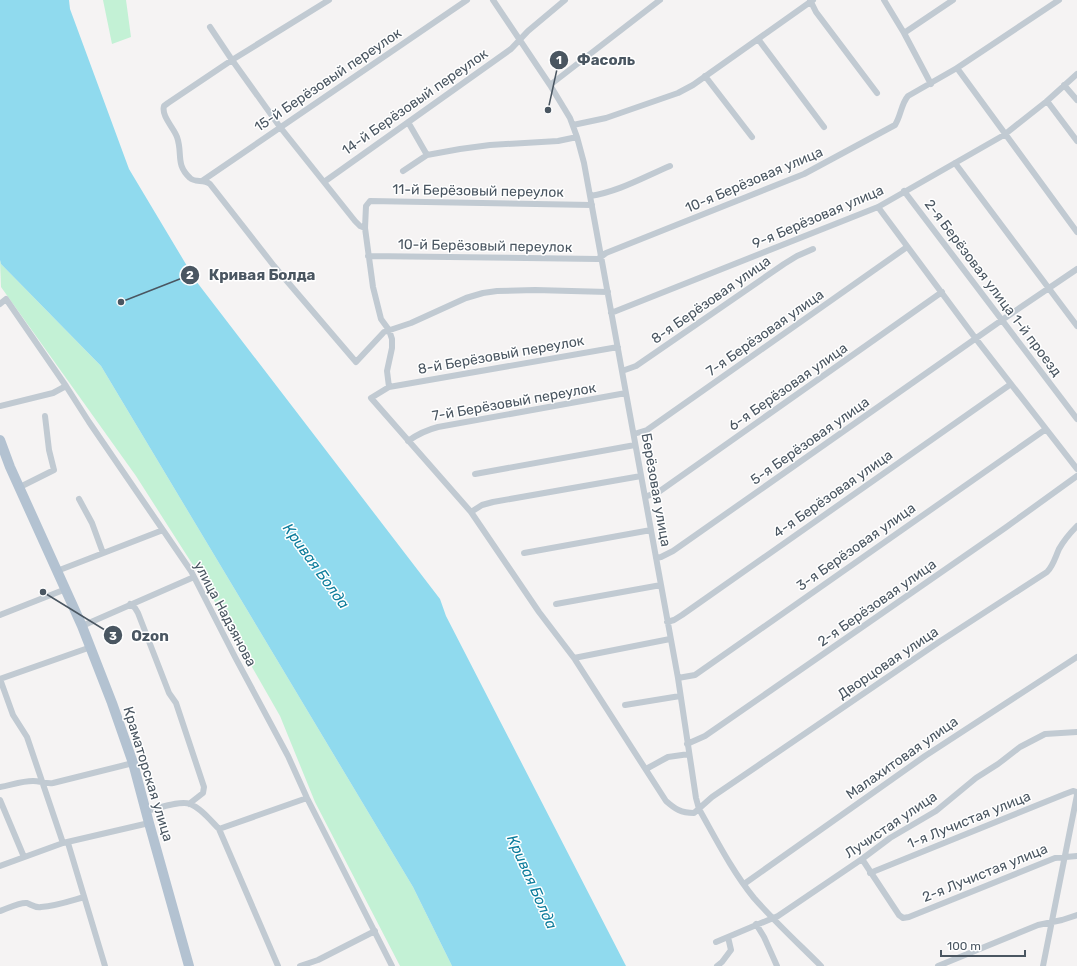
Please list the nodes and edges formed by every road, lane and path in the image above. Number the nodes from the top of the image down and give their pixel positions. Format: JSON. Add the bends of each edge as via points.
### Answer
{"nodes":[{"id":1,"x":329,"y":0,"type":"edge"},
{"id":2,"x":467,"y":0,"type":"edge"},
{"id":3,"x":493,"y":0,"type":"edge"},
{"id":4,"x":566,"y":0,"type":"edge"},
{"id":5,"x":660,"y":0,"type":"edge"},
{"id":6,"x":811,"y":0,"type":"edge"},
{"id":7,"x":884,"y":0,"type":"edge"},
{"id":8,"x":953,"y":0,"type":"edge"},
{"id":9,"x":1059,"y":0,"type":"edge"},
{"id":10,"x":210,"y":27,"type":"dead end"},
{"id":11,"x":904,"y":33,"type":"junction"},
{"id":12,"x":758,"y":39,"type":"junction"},
{"id":13,"x":520,"y":40,"type":"junction"},
{"id":14,"x":232,"y":60,"type":"junction"},
{"id":15,"x":957,"y":68,"type":"junction"},
{"id":16,"x":1077,"y":74,"type":"edge"},
{"id":17,"x":705,"y":76,"type":"junction"},
{"id":18,"x":931,"y":84,"type":"junction"},
{"id":19,"x":550,"y":85,"type":"junction"},
{"id":20,"x":1064,"y":85,"type":"junction"},
{"id":21,"x":877,"y":93,"type":"dead end"},
{"id":22,"x":1077,"y":100,"type":"edge"},
{"id":23,"x":1047,"y":101,"type":"junction"},
{"id":24,"x":408,"y":122,"type":"junction"},
{"id":25,"x":573,"y":125,"type":"junction"},
{"id":26,"x":280,"y":127,"type":"junction"},
{"id":27,"x":824,"y":127,"type":"dead end"},
{"id":28,"x":1004,"y":135,"type":"junction"},
{"id":29,"x":577,"y":137,"type":"junction"},
{"id":30,"x":752,"y":137,"type":"dead end"},
{"id":31,"x":1077,"y":141,"type":"edge"},
{"id":32,"x":427,"y":155,"type":"junction"},
{"id":33,"x":955,"y":163,"type":"junction"},
{"id":34,"x":670,"y":166,"type":"dead end"},
{"id":35,"x":403,"y":171,"type":"dead end"},
{"id":36,"x":202,"y":181,"type":"junction"},
{"id":37,"x":324,"y":182,"type":"junction"},
{"id":38,"x":904,"y":191,"type":"junction"},
{"id":39,"x":590,"y":196,"type":"junction"},
{"id":40,"x":592,"y":205,"type":"junction"},
{"id":41,"x":878,"y":207,"type":"junction"},
{"id":42,"x":365,"y":228,"type":"junction"},
{"id":43,"x":1077,"y":232,"type":"edge"},
{"id":44,"x":907,"y":247,"type":"junction"},
{"id":45,"x":813,"y":249,"type":"dead end"},
{"id":46,"x":368,"y":256,"type":"junction"},
{"id":47,"x":601,"y":257,"type":"junction"},
{"id":48,"x":1077,"y":269,"type":"edge"},
{"id":49,"x":1048,"y":288,"type":"junction"},
{"id":50,"x":608,"y":292,"type":"junction"},
{"id":51,"x":942,"y":292,"type":"junction"},
{"id":52,"x":0,"y":304,"type":"edge"},
{"id":53,"x":611,"y":313,"type":"junction"},
{"id":54,"x":1002,"y":320,"type":"junction"},
{"id":55,"x":1077,"y":326,"type":"edge"},
{"id":56,"x":389,"y":330,"type":"junction"},
{"id":57,"x":976,"y":339,"type":"junction"},
{"id":58,"x":618,"y":347,"type":"junction"},
{"id":59,"x":622,"y":371,"type":"junction"},
{"id":60,"x":1012,"y":384,"type":"junction"},
{"id":61,"x":66,"y":386,"type":"junction"},
{"id":62,"x":389,"y":387,"type":"junction"},
{"id":63,"x":626,"y":393,"type":"junction"},
{"id":64,"x":0,"y":406,"type":"edge"},
{"id":65,"x":45,"y":416,"type":"dead end"},
{"id":66,"x":1077,"y":419,"type":"edge"},
{"id":67,"x":1046,"y":429,"type":"junction"},
{"id":68,"x":634,"y":434,"type":"junction"},
{"id":69,"x":0,"y":440,"type":"edge"},
{"id":70,"x":408,"y":441,"type":"junction"},
{"id":71,"x":636,"y":445,"type":"junction"},
{"id":72,"x":1077,"y":469,"type":"edge"},
{"id":73,"x":475,"y":474,"type":"dead end"},
{"id":74,"x":641,"y":476,"type":"junction"},
{"id":75,"x":1077,"y":476,"type":"edge"},
{"id":76,"x":20,"y":487,"type":"junction"},
{"id":77,"x":645,"y":497,"type":"junction"},
{"id":78,"x":79,"y":498,"type":"dead end"},
{"id":79,"x":471,"y":512,"type":"junction"},
{"id":80,"x":1077,"y":526,"type":"edge"},
{"id":81,"x":163,"y":530,"type":"junction"},
{"id":82,"x":651,"y":530,"type":"junction"},
{"id":83,"x":103,"y":553,"type":"junction"},
{"id":84,"x":524,"y":553,"type":"dead end"},
{"id":85,"x":656,"y":558,"type":"junction"},
{"id":86,"x":58,"y":571,"type":"junction"},
{"id":87,"x":194,"y":577,"type":"junction"},
{"id":88,"x":661,"y":586,"type":"junction"},
{"id":89,"x":66,"y":589,"type":"junction"},
{"id":90,"x":130,"y":604,"type":"junction"},
{"id":91,"x":556,"y":604,"type":"dead end"},
{"id":92,"x":0,"y":615,"type":"edge"},
{"id":93,"x":667,"y":622,"type":"junction"},
{"id":94,"x":82,"y":626,"type":"junction"},
{"id":95,"x":670,"y":639,"type":"junction"},
{"id":96,"x":91,"y":648,"type":"junction"},
{"id":97,"x":1077,"y":656,"type":"edge"},
{"id":98,"x":574,"y":658,"type":"junction"},
{"id":99,"x":678,"y":678,"type":"junction"},
{"id":100,"x":0,"y":679,"type":"edge"},
{"id":101,"x":680,"y":696,"type":"junction"},
{"id":102,"x":625,"y":705,"type":"dead end"},
{"id":103,"x":1077,"y":732,"type":"edge"},
{"id":104,"x":687,"y":744,"type":"junction"},
{"id":105,"x":689,"y":754,"type":"junction"},
{"id":106,"x":133,"y":763,"type":"junction"},
{"id":107,"x":646,"y":769,"type":"junction"},
{"id":108,"x":42,"y":782,"type":"junction"},
{"id":109,"x":0,"y":787,"type":"edge"},
{"id":110,"x":1077,"y":792,"type":"edge"},
{"id":111,"x":1077,"y":795,"type":"edge"},
{"id":112,"x":307,"y":798,"type":"junction"},
{"id":113,"x":0,"y":800,"type":"edge"},
{"id":114,"x":189,"y":804,"type":"junction"},
{"id":115,"x":699,"y":809,"type":"junction"},
{"id":116,"x":146,"y":812,"type":"junction"},
{"id":117,"x":149,"y":823,"type":"junction"},
{"id":118,"x":219,"y":828,"type":"junction"},
{"id":119,"x":65,"y":843,"type":"junction"},
{"id":120,"x":1077,"y":856,"type":"edge"},
{"id":121,"x":24,"y":857,"type":"junction"},
{"id":122,"x":1065,"y":857,"type":"junction"},
{"id":123,"x":862,"y":859,"type":"junction"},
{"id":124,"x":0,"y":866,"type":"edge"},
{"id":125,"x":870,"y":873,"type":"junction"},
{"id":126,"x":744,"y":884,"type":"junction"},
{"id":127,"x":84,"y":897,"type":"junction"},
{"id":128,"x":0,"y":911,"type":"edge"},
{"id":129,"x":1077,"y":915,"type":"edge"},
{"id":130,"x":773,"y":918,"type":"junction"},
{"id":131,"x":1052,"y":922,"type":"junction"},
{"id":132,"x":756,"y":924,"type":"junction"},
{"id":133,"x":375,"y":931,"type":"junction"},
{"id":134,"x":728,"y":937,"type":"junction"},
{"id":135,"x":716,"y":942,"type":"dead end"},
{"id":136,"x":319,"y":963,"type":"edge"},
{"id":137,"x":104,"y":966,"type":"edge"},
{"id":138,"x":189,"y":966,"type":"edge"},
{"id":139,"x":278,"y":966,"type":"edge"},
{"id":140,"x":300,"y":966,"type":"edge"},
{"id":141,"x":392,"y":966,"type":"edge"},
{"id":142,"x":717,"y":966,"type":"edge"},
{"id":143,"x":778,"y":966,"type":"edge"},
{"id":144,"x":821,"y":966,"type":"edge"},
{"id":145,"x":938,"y":966,"type":"edge"},
{"id":146,"x":1044,"y":966,"type":"edge"}],
"edges":[{"from":1,"to":14,"type":"street"},
{"from":2,"to":26,"type":"street","name":"15-й Берёзовый переулок"},
{"from":3,"to":13,"type":"street","name":"Берёзовая улица"},
{"from":4,"to":13,"type":"street","name":"14-й Берёзовый переулок"},
{"from":5,"to":19,"type":"street"},
{"from":6,"to":12,"type":"street"},
{"from":6,"to":21,"type":"street","via":[[816,12]]},
{"from":7,"to":11,"type":"street"},
{"from":8,"to":11,"type":"street"},
{"from":9,"to":15,"type":"street","name":"10-я Берёзовая улица"},
{"from":10,"to":14,"type":"street"},
{"from":11,"to":18,"type":"street"},
{"from":12,"to":17,"type":"street"},
{"from":12,"to":27,"type":"street"},
{"from":13,"to":19,"type":"street","name":"Берёзовая улица"},
{"from":13,"to":24,"type":"street","name":"14-й Берёзовый переулок"},
{"from":14,"to":26,"type":"street"},
{"from":14,"to":36,"type":"street","via":[[164,106],[163,112],[177,138],[181,165],[192,180]]},
{"from":15,"to":18,"type":"street","name":"10-я Берёзовая улица"},
{"from":15,"to":28,"type":"street"},
{"from":16,"to":20,"type":"street","name":"9-я Берёзовая улица"},
{"from":17,"to":25,"type":"street","via":[[678,93],[606,118]]},
{"from":17,"to":30,"type":"street"},
{"from":18,"to":47,"type":"street","name":"10-я Берёзовая улица","via":[[908,96],[895,125],[821,166]]},
{"from":19,"to":25,"type":"street","name":"Берёзовая улица"},
{"from":20,"to":22,"type":"street"},
{"from":20,"to":23,"type":"street","name":"9-я Берёзовая улица"},
{"from":23,"to":28,"type":"street","name":"9-я Берёзовая улица"},
{"from":23,"to":31,"type":"street"},
{"from":24,"to":32,"type":"street"},
{"from":24,"to":37,"type":"street","name":"14-й Берёзовый переулок"},
{"from":25,"to":29,"type":"street","name":"Берёзовая улица"},
{"from":26,"to":36,"type":"street","name":"15-й Берёзовый переулок"},
{"from":26,"to":37,"type":"street"},
{"from":28,"to":33,"type":"street","name":"9-я Берёзовая улица"},
{"from":28,"to":43,"type":"street"},
{"from":29,"to":32,"type":"street","via":[[558,141],[490,145]]},
{"from":29,"to":39,"type":"street","name":"Берёзовая улица"},
{"from":32,"to":35,"type":"street"},
{"from":33,"to":38,"type":"street","name":"9-я Берёзовая улица"},
{"from":33,"to":49,"type":"street"},
{"from":34,"to":39,"type":"street","via":[[622,187]]},
{"from":36,"to":56,"type":"street","via":[[210,184],[274,266],[356,362],[378,336]]},
{"from":37,"to":42,"type":"street","via":[[355,221]]},
{"from":38,"to":41,"type":"street","name":"9-я Берёзовая улица"},
{"from":38,"to":54,"type":"street","name":"2-я Берёзовая улица 1-й проезд"},
{"from":39,"to":40,"type":"street","name":"Берёзовая улица"},
{"from":40,"to":42,"type":"street","name":"11-й Берёзовый переулок","via":[[370,201],[366,206]]},
{"from":40,"to":47,"type":"street","name":"Берёзовая улица"},
{"from":41,"to":44,"type":"street"},
{"from":41,"to":53,"type":"street","name":"9-я Берёзовая улица"},
{"from":42,"to":46,"type":"street"},
{"from":44,"to":51,"type":"street"},
{"from":44,"to":68,"type":"street","name":"7-я Берёзовая улица","via":[[647,430]]},
{"from":45,"to":59,"type":"street","name":"8-я Берёзовая улица","via":[[784,264],[636,366]]},
{"from":46,"to":47,"type":"street","name":"10-й Берёзовый переулок","via":[[592,260]]},
{"from":46,"to":56,"type":"street","via":[[378,309]]},
{"from":47,"to":50,"type":"street","name":"Берёзовая улица"},
{"from":48,"to":49,"type":"street","name":"5-я Берёзовая улица"},
{"from":49,"to":54,"type":"street","name":"5-я Берёзовая улица"},
{"from":49,"to":55,"type":"street"},
{"from":50,"to":53,"type":"street","name":"Берёзовая улица"},
{"from":50,"to":56,"type":"street","via":[[535,290],[483,293],[466,298],[411,324]]},
{"from":51,"to":57,"type":"street"},
{"from":51,"to":77,"type":"street","name":"6-я Берёзовая улица","via":[[660,491]]},
{"from":52,"to":61,"type":"street","name":"улица Надзянова","via":[[6,300]]},
{"from":53,"to":58,"type":"street","name":"Берёзовая улица"},
{"from":54,"to":57,"type":"street","name":"5-я Берёзовая улица"},
{"from":54,"to":66,"type":"street","name":"2-я Берёзовая улица 1-й проезд"},
{"from":56,"to":62,"type":"street","via":[[392,348],[387,371]]},
{"from":57,"to":60,"type":"street"},
{"from":57,"to":85,"type":"street","name":"5-я Берёзовая улица","via":[[673,551]]},
{"from":58,"to":59,"type":"street","name":"Берёзовая улица"},
{"from":58,"to":62,"type":"street","name":"8-й Берёзовый переулок"},
{"from":59,"to":63,"type":"street","name":"Берёзовая улица"},
{"from":60,"to":67,"type":"street"},
{"from":60,"to":93,"type":"street","name":"4-я Берёзовая улица","via":[[682,615]]},
{"from":61,"to":64,"type":"street","via":[[53,393]]},
{"from":61,"to":81,"type":"street","name":"улица Надзянова"},
{"from":62,"to":70,"type":"street","via":[[371,398]]},
{"from":63,"to":68,"type":"street","name":"Берёзовая улица"},
{"from":63,"to":70,"type":"street","name":"7-й Берёзовый переулок","via":[[438,427]]},
{"from":65,"to":76,"type":"street","via":[[54,470]]},
{"from":67,"to":72,"type":"street"},
{"from":67,"to":99,"type":"street","name":"3-я Берёзовая улица","via":[[695,674]]},
{"from":68,"to":71,"type":"street","name":"Берёзовая улица"},
{"from":69,"to":76,"type":"main road","name":"Краматорская улица"},
{"from":70,"to":79,"type":"street"},
{"from":71,"to":73,"type":"street"},
{"from":71,"to":74,"type":"street","name":"Берёзовая улица"},
{"from":74,"to":77,"type":"street","name":"Берёзовая улица"},
{"from":74,"to":79,"type":"street","via":[[493,502]]},
{"from":75,"to":104,"type":"street","name":"2-я Берёзовая улица","via":[[999,533],[705,736]]},
{"from":76,"to":86,"type":"main road","name":"Краматорская улица"},
{"from":77,"to":82,"type":"street","name":"Берёзовая улица"},
{"from":78,"to":83,"type":"street"},
{"from":79,"to":98,"type":"street","via":[[538,612]]},
{"from":80,"to":115,"type":"street","name":"Дворцовая улица","via":[[1063,542],[1055,561],[1046,572],[932,646],[712,797]]},
{"from":81,"to":83,"type":"street"},
{"from":81,"to":87,"type":"street","name":"улица Надзянова"},
{"from":82,"to":84,"type":"street"},
{"from":82,"to":85,"type":"street","name":"Берёзовая улица"},
{"from":83,"to":86,"type":"street"},
{"from":85,"to":88,"type":"street","name":"Берёзовая улица"},
{"from":86,"to":89,"type":"main road","name":"Краматорская улица"},
{"from":87,"to":90,"type":"street"},
{"from":87,"to":112,"type":"street","name":"улица Надзянова","via":[[288,756]]},
{"from":88,"to":91,"type":"street"},
{"from":88,"to":93,"type":"street","name":"Берёзовая улица"},
{"from":89,"to":92,"type":"street"},
{"from":89,"to":94,"type":"main road","name":"Краматорская улица"},
{"from":90,"to":94,"type":"street"},
{"from":90,"to":114,"type":"street","via":[[138,613],[169,694],[176,703],[204,787],[204,793]]},
{"from":93,"to":95,"type":"street","name":"Берёзовая улица"},
{"from":94,"to":96,"type":"main road","name":"Краматорская улица"},
{"from":95,"to":98,"type":"street"},
{"from":95,"to":99,"type":"street","name":"Берёзовая улица"},
{"from":96,"to":100,"type":"street"},
{"from":96,"to":106,"type":"main road","name":"Краматорская улица"},
{"from":97,"to":126,"type":"street","name":"Малахитовая улица","via":[[925,756]]},
{"from":98,"to":107,"type":"street"},
{"from":99,"to":101,"type":"street","name":"Берёзовая улица"},
{"from":100,"to":108,"type":"street","via":[[13,715],[27,738]]},
{"from":101,"to":102,"type":"street"},
{"from":101,"to":104,"type":"street","name":"Берёзовая улица"},
{"from":103,"to":123,"type":"street","name":"Лучистая улица","via":[[1045,734],[1020,746],[936,811],[890,838]]},
{"from":104,"to":105,"type":"street","name":"Берёзовая улица"},
{"from":105,"to":107,"type":"street","via":[[668,757]]},
{"from":105,"to":115,"type":"street","name":"Берёзовая улица"},
{"from":106,"to":108,"type":"street","via":[[53,783]]},
{"from":106,"to":116,"type":"main road","name":"Краматорская улица"},
{"from":107,"to":115,"type":"street","via":[[666,801],[676,809],[694,813]]},
{"from":108,"to":109,"type":"street"},
{"from":108,"to":119,"type":"street"},
{"from":110,"to":125,"type":"street","name":"1-я Лучистая улица","via":[[1064,794]]},
{"from":111,"to":122,"type":"street"},
{"from":112,"to":118,"type":"street"},
{"from":112,"to":133,"type":"street","name":"улица Надзянова"},
{"from":113,"to":121,"type":"street"},
{"from":114,"to":116,"type":"street","via":[[182,803]]},
{"from":114,"to":118,"type":"street"},
{"from":115,"to":126,"type":"street","name":"Берёзовая улица"},
{"from":116,"to":117,"type":"main road","name":"Краматорская улица"},
{"from":117,"to":119,"type":"street"},
{"from":117,"to":138,"type":"main road","name":"Краматорская улица"},
{"from":118,"to":139,"type":"street"},
{"from":119,"to":121,"type":"street"},
{"from":119,"to":127,"type":"street"},
{"from":120,"to":122,"type":"street","name":"2-я Лучистая улица"},
{"from":121,"to":124,"type":"street"},
{"from":122,"to":125,"type":"street","name":"2-я Лучистая улица","via":[[1054,858],[903,918]]},
{"from":122,"to":131,"type":"street"},
{"from":123,"to":125,"type":"street"},
{"from":123,"to":130,"type":"street","name":"Лучистая улица"},
{"from":126,"to":130,"type":"street","name":"Берёзовая улица"},
{"from":127,"to":128,"type":"street","via":[[40,907],[22,903]]},
{"from":127,"to":137,"type":"street"},
{"from":129,"to":131,"type":"street"},
{"from":130,"to":132,"type":"street","name":"Лучистая улица"},
{"from":130,"to":144,"type":"street","name":"Берёзовая улица"},
{"from":131,"to":145,"type":"street","via":[[1038,925]]},
{"from":131,"to":146,"type":"street"},
{"from":132,"to":134,"type":"street","name":"Лучистая улица"},
{"from":132,"to":143,"type":"street"},
{"from":133,"to":136,"type":"street"},
{"from":133,"to":141,"type":"street","name":"улица Надзянова"},
{"from":134,"to":135,"type":"street","name":"Лучистая улица"},
{"from":134,"to":142,"type":"street","via":[[730,950]]},
{"from":136,"to":140,"type":"street"}]}
